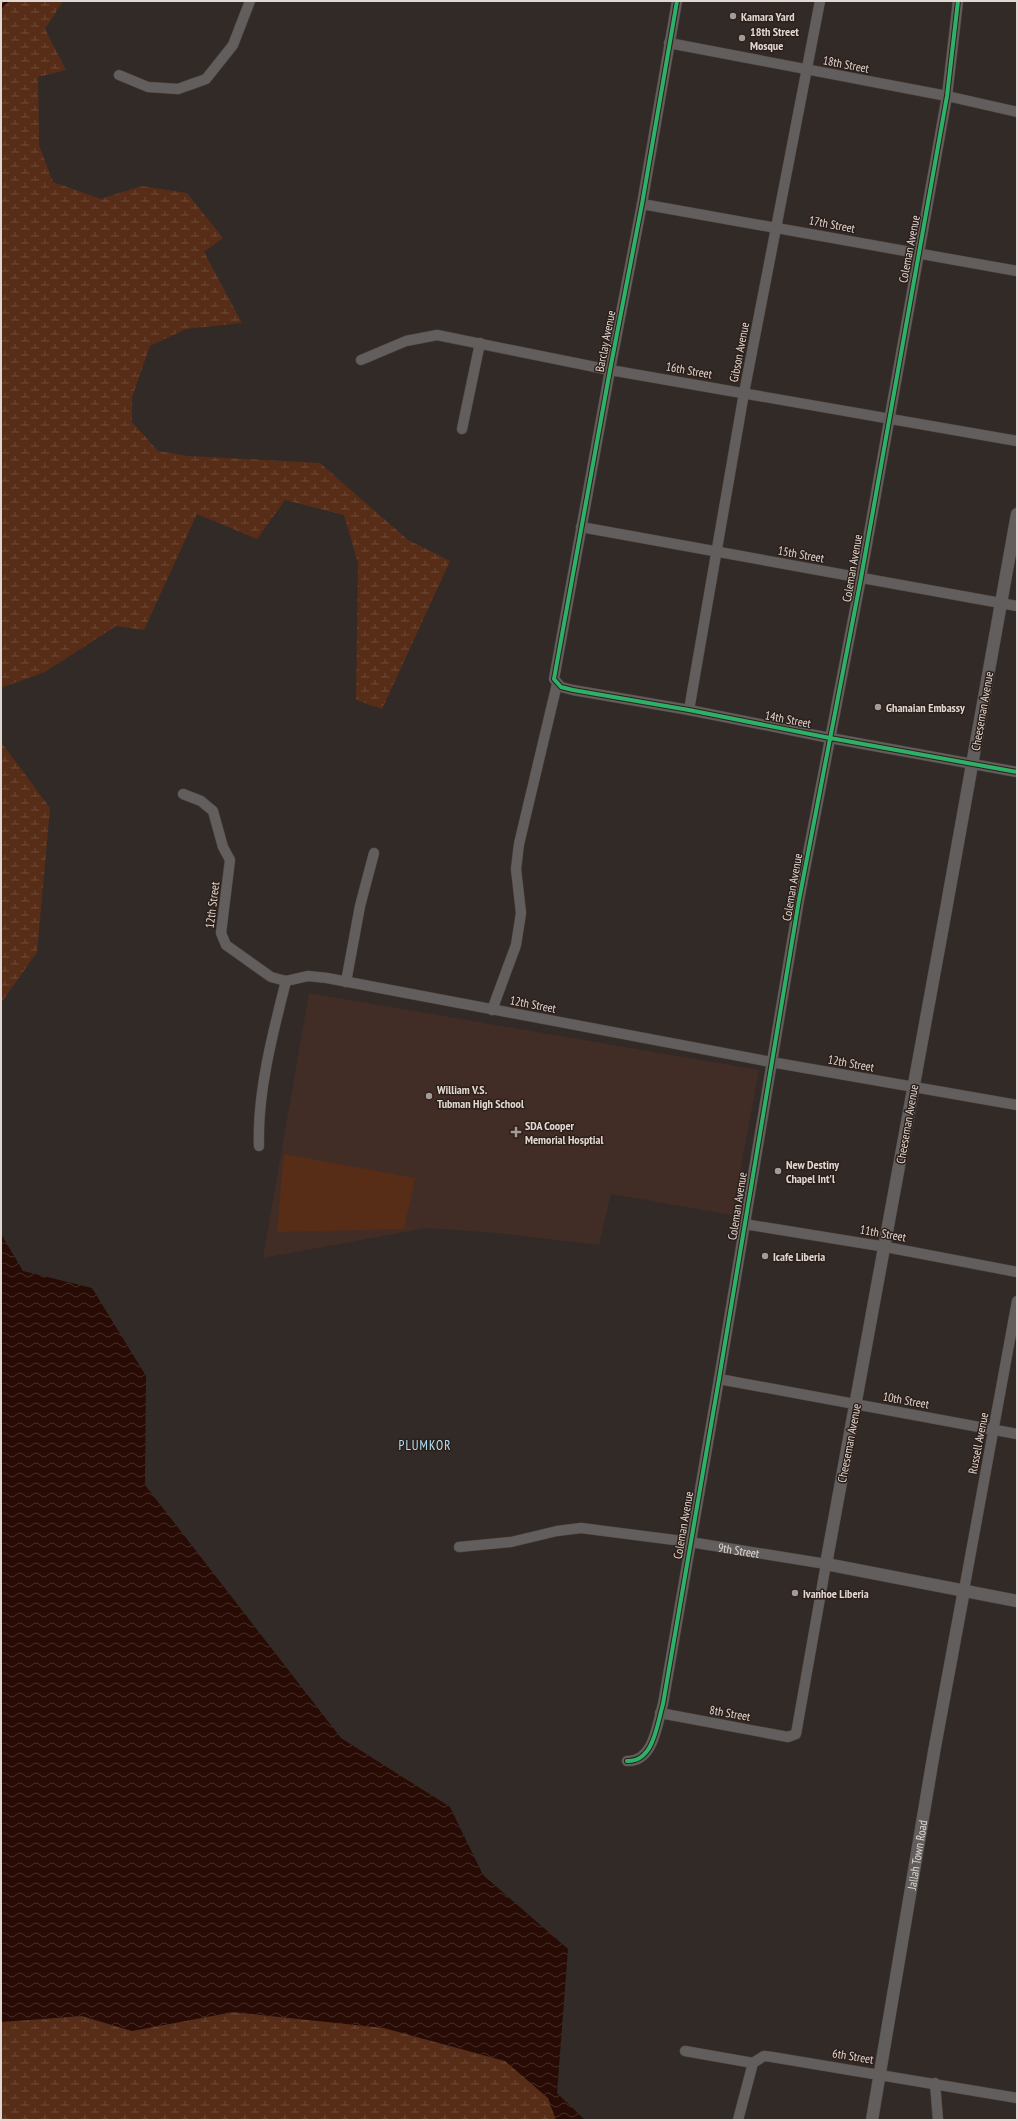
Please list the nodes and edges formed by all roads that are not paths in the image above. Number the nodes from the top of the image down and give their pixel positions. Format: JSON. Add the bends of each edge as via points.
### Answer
{"nodes":[{"id":1,"x":250,"y":1,"type":"edge"},
{"id":2,"x":677,"y":1,"type":"edge"},
{"id":3,"x":820,"y":1,"type":"edge"},
{"id":4,"x":958,"y":1,"type":"edge"},
{"id":5,"x":669,"y":43,"type":"junction"},
{"id":6,"x":806,"y":69,"type":"junction"},
{"id":7,"x":119,"y":75,"type":"dead end"},
{"id":8,"x":947,"y":96,"type":"junction"},
{"id":9,"x":1017,"y":112,"type":"edge"},
{"id":10,"x":642,"y":204,"type":"junction"},
{"id":11,"x":777,"y":227,"type":"junction"},
{"id":12,"x":918,"y":254,"type":"junction"},
{"id":13,"x":1017,"y":271,"type":"edge"},
{"id":14,"x":480,"y":343,"type":"junction"},
{"id":15,"x":361,"y":360,"type":"dead end"},
{"id":16,"x":610,"y":370,"type":"junction"},
{"id":17,"x":744,"y":393,"type":"junction"},
{"id":18,"x":889,"y":418,"type":"junction"},
{"id":19,"x":462,"y":429,"type":"dead end"},
{"id":20,"x":1017,"y":441,"type":"edge"},
{"id":21,"x":1017,"y":514,"type":"edge"},
{"id":22,"x":581,"y":527,"type":"junction"},
{"id":23,"x":716,"y":552,"type":"junction"},
{"id":24,"x":861,"y":578,"type":"junction"},
{"id":25,"x":1001,"y":603,"type":"junction"},
{"id":26,"x":1017,"y":606,"type":"edge"},
{"id":27,"x":557,"y":684,"type":"junction"},
{"id":28,"x":689,"y":710,"type":"junction"},
{"id":29,"x":830,"y":738,"type":"junction"},
{"id":30,"x":972,"y":763,"type":"junction"},
{"id":31,"x":1017,"y":772,"type":"edge"},
{"id":32,"x":183,"y":794,"type":"dead end"},
{"id":33,"x":374,"y":852,"type":"dead end"},
{"id":34,"x":286,"y":981,"type":"junction"},
{"id":35,"x":346,"y":982,"type":"junction"},
{"id":36,"x":492,"y":1010,"type":"junction"},
{"id":37,"x":771,"y":1062,"type":"junction"},
{"id":38,"x":913,"y":1087,"type":"junction"},
{"id":39,"x":1017,"y":1105,"type":"edge"},
{"id":40,"x":258,"y":1146,"type":"dead end"},
{"id":41,"x":744,"y":1224,"type":"junction"},
{"id":42,"x":886,"y":1247,"type":"junction"},
{"id":43,"x":1017,"y":1272,"type":"edge"},
{"id":44,"x":1017,"y":1301,"type":"edge"},
{"id":45,"x":719,"y":1379,"type":"junction"},
{"id":46,"x":856,"y":1405,"type":"junction"},
{"id":47,"x":994,"y":1430,"type":"junction"},
{"id":48,"x":1017,"y":1434,"type":"edge"},
{"id":49,"x":690,"y":1542,"type":"junction"},
{"id":50,"x":459,"y":1547,"type":"dead end"},
{"id":51,"x":826,"y":1564,"type":"junction"},
{"id":52,"x":964,"y":1590,"type":"junction"},
{"id":53,"x":1017,"y":1601,"type":"edge"},
{"id":54,"x":660,"y":1714,"type":"junction"},
{"id":55,"x":796,"y":1734,"type":"joint"},
{"id":56,"x":627,"y":1761,"type":"dead end"},
{"id":57,"x":685,"y":2051,"type":"dead end"},
{"id":58,"x":753,"y":2063,"type":"junction"},
{"id":59,"x":880,"y":2073,"type":"junction"},
{"id":60,"x":935,"y":2083,"type":"junction"},
{"id":61,"x":1017,"y":2098,"type":"edge"},
{"id":62,"x":738,"y":2120,"type":"edge"},
{"id":63,"x":872,"y":2120,"type":"edge"},
{"id":64,"x":938,"y":2120,"type":"edge"}],
"edges":[{"from":1,"to":7,"type":"street","via":[[234,45],[206,79],[178,89],[148,87]]},
{"from":2,"to":5,"type":"street","name":"Barclay Avenue"},
{"from":3,"to":6,"type":"street","name":"Gibson Avenue"},
{"from":4,"to":8,"type":"street","name":"Coleman Avenue"},
{"from":5,"to":6,"type":"street","name":"18th Street"},
{"from":5,"to":10,"type":"street","name":"Barclay Avenue"},
{"from":6,"to":8,"type":"street","name":"18th Street"},
{"from":6,"to":11,"type":"street","name":"Gibson Avenue"},
{"from":8,"to":9,"type":"street","name":"18th Street"},
{"from":8,"to":12,"type":"street","name":"Coleman Avenue"},
{"from":10,"to":11,"type":"street","name":"17th Street"},
{"from":10,"to":16,"type":"street","name":"Barclay Avenue"},
{"from":11,"to":12,"type":"street","name":"17th Street"},
{"from":11,"to":17,"type":"street","name":"Gibson Avenue"},
{"from":12,"to":13,"type":"street","name":"17th Street"},
{"from":12,"to":18,"type":"street","name":"Coleman Avenue"},
{"from":14,"to":15,"type":"street","name":"16th Street","via":[[437,335],[406,341]]},
{"from":14,"to":16,"type":"street","name":"16th Street"},
{"from":14,"to":19,"type":"street"},
{"from":16,"to":17,"type":"street","name":"16th Street"},
{"from":16,"to":22,"type":"street","name":"Barclay Avenue"},
{"from":17,"to":18,"type":"street","name":"16th Street"},
{"from":17,"to":23,"type":"street","name":"Gibson Avenue"},
{"from":18,"to":20,"type":"street","name":"16th Street"},
{"from":18,"to":24,"type":"street","name":"Coleman Avenue"},
{"from":21,"to":25,"type":"street","name":"Cheeseman Avenue"},
{"from":22,"to":23,"type":"street","name":"15th Street"},
{"from":22,"to":27,"type":"street","name":"Barclay Avenue","via":[[554,673]]},
{"from":23,"to":24,"type":"street","name":"15th Street"},
{"from":23,"to":28,"type":"street","name":"Gibson Avenue"},
{"from":24,"to":25,"type":"street","name":"15th Street"},
{"from":24,"to":29,"type":"street","name":"Coleman Avenue"},
{"from":25,"to":26,"type":"street","name":"15th Street"},
{"from":25,"to":30,"type":"street","name":"Cheeseman Avenue"},
{"from":27,"to":28,"type":"street","name":"14th Street","via":[[573,690]]},
{"from":27,"to":36,"type":"street","name":"Barclay Avenue","via":[[519,844],[516,869],[520,913],[516,946]]},
{"from":28,"to":29,"type":"street","name":"14th Street"},
{"from":29,"to":30,"type":"street","name":"14th Street"},
{"from":29,"to":37,"type":"street","name":"Coleman Avenue"},
{"from":30,"to":31,"type":"street","name":"14th Street"},
{"from":30,"to":38,"type":"street","name":"Cheeseman Avenue"},
{"from":32,"to":34,"type":"street","name":"12th Street","via":[[201,801],[213,811],[223,847],[230,860],[221,933],[223,942],[268,975]]},
{"from":33,"to":35,"type":"street","via":[[360,906]]},
{"from":34,"to":35,"type":"street","name":"12th Street","via":[[308,976]]},
{"from":34,"to":40,"type":"street","via":[[268,1051]]},
{"from":35,"to":36,"type":"street","name":"12th Street"},
{"from":36,"to":37,"type":"street","name":"12th Street"},
{"from":37,"to":38,"type":"street","name":"12th Street"},
{"from":37,"to":41,"type":"street","name":"Coleman Avenue"},
{"from":38,"to":39,"type":"street","name":"12th Street"},
{"from":38,"to":42,"type":"street","name":"Cheeseman Avenue"},
{"from":41,"to":42,"type":"street","name":"11th Street"},
{"from":41,"to":45,"type":"street","name":"Coleman Avenue"},
{"from":42,"to":43,"type":"street","name":"11th Street"},
{"from":42,"to":46,"type":"street","name":"Cheeseman Avenue"},
{"from":44,"to":47,"type":"street","name":"Russell Avenue"},
{"from":45,"to":46,"type":"street","name":"10th Street"},
{"from":45,"to":49,"type":"street","name":"Coleman Avenue"},
{"from":46,"to":47,"type":"street","name":"10th Street"},
{"from":46,"to":51,"type":"street","name":"Cheeseman Avenue"},
{"from":47,"to":48,"type":"street","name":"10th Street"},
{"from":47,"to":52,"type":"street","name":"Russell Avenue"},
{"from":49,"to":50,"type":"street","name":"9th Street","via":[[581,1528],[511,1542]]},
{"from":49,"to":51,"type":"street","name":"9th Street"},
{"from":49,"to":54,"type":"street","name":"Coleman Avenue"},
{"from":51,"to":52,"type":"street","name":"9th Street"},
{"from":51,"to":55,"type":"street","name":"Cheeseman Avenue"},
{"from":52,"to":53,"type":"street","name":"9th Street"},
{"from":52,"to":59,"type":"street","name":"Jallah Town Road"},
{"from":54,"to":55,"type":"street","name":"8th Street","via":[[788,1736]]},
{"from":54,"to":56,"type":"street","name":"Coleman Avenue","via":[[648,1752],[636,1760]]},
{"from":57,"to":58,"type":"street","name":"6th Street"},
{"from":58,"to":59,"type":"street","name":"6th Street","via":[[764,2056]]},
{"from":58,"to":62,"type":"street"},
{"from":59,"to":60,"type":"street","name":"6th Street"},
{"from":59,"to":63,"type":"street","name":"Jallah Town Road"},
{"from":60,"to":61,"type":"street","name":"6th Street"},
{"from":60,"to":64,"type":"street"}]}
